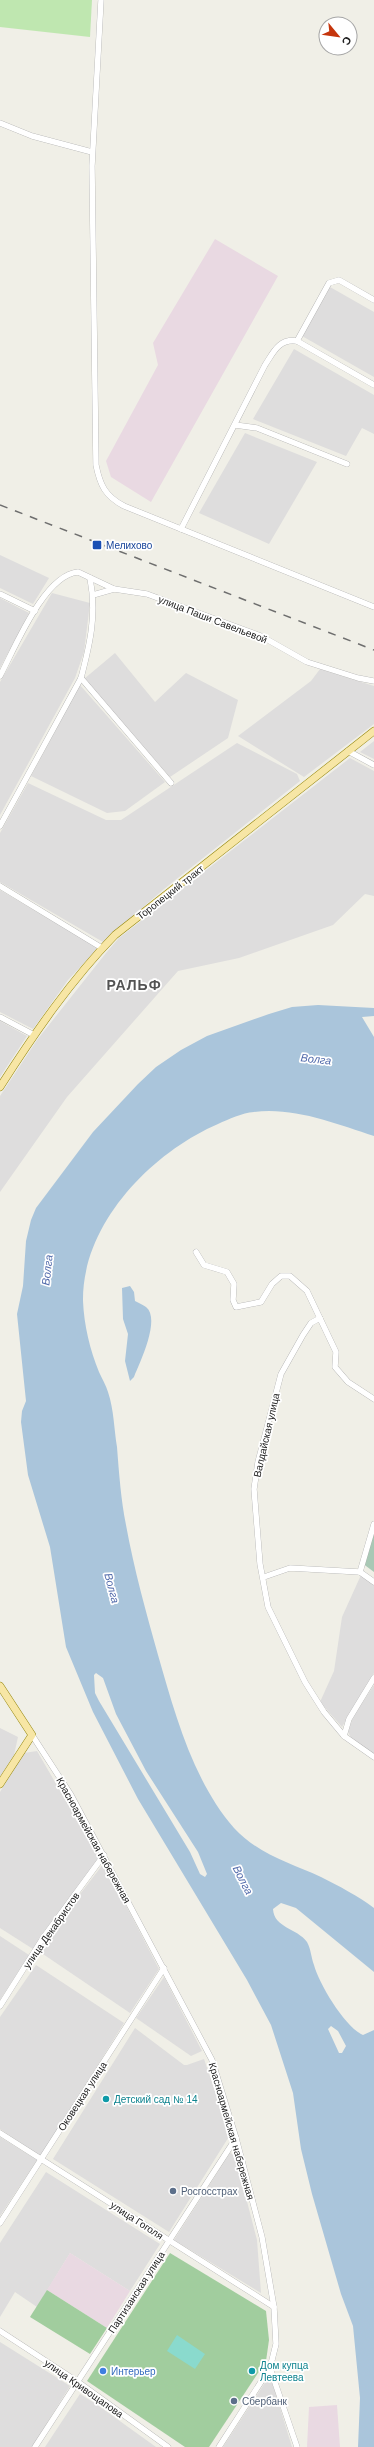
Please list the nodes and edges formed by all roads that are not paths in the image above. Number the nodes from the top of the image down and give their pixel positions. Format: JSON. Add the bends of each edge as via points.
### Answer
{"nodes":[{"id":1,"x":100,"y":0,"type":"edge"},
{"id":2,"x":0,"y":123,"type":"edge"},
{"id":3,"x":92,"y":152,"type":"junction"},
{"id":4,"x":374,"y":300,"type":"edge"},
{"id":5,"x":296,"y":341,"type":"junction"},
{"id":6,"x":374,"y":385,"type":"edge"},
{"id":7,"x":235,"y":425,"type":"junction"},
{"id":8,"x":347,"y":464,"type":"dead end"},
{"id":9,"x":181,"y":529,"type":"junction"},
{"id":10,"x":90,"y":578,"type":"junction"},
{"id":11,"x":114,"y":589,"type":"junction"},
{"id":12,"x":0,"y":594,"type":"edge"},
{"id":13,"x":93,"y":596,"type":"junction"},
{"id":14,"x":374,"y":607,"type":"edge"},
{"id":15,"x":35,"y":611,"type":"junction"},
{"id":16,"x":0,"y":676,"type":"edge"},
{"id":17,"x":81,"y":678,"type":"junction"},
{"id":18,"x":374,"y":681,"type":"edge"},
{"id":19,"x":374,"y":730,"type":"edge"},
{"id":20,"x":348,"y":750,"type":"junction"},
{"id":21,"x":374,"y":765,"type":"edge"},
{"id":22,"x":171,"y":784,"type":"dead end"},
{"id":23,"x":0,"y":826,"type":"edge"},
{"id":24,"x":0,"y":886,"type":"edge"},
{"id":25,"x":102,"y":948,"type":"junction"},
{"id":26,"x":0,"y":1017,"type":"edge"},
{"id":27,"x":34,"y":1035,"type":"junction"},
{"id":28,"x":0,"y":1087,"type":"edge"},
{"id":29,"x":196,"y":1252,"type":"dead end"},
{"id":30,"x":320,"y":1318,"type":"junction"},
{"id":31,"x":374,"y":1399,"type":"edge"},
{"id":32,"x":374,"y":1524,"type":"edge"},
{"id":33,"x":360,"y":1572,"type":"junction"},
{"id":34,"x":264,"y":1577,"type":"junction"},
{"id":35,"x":374,"y":1582,"type":"edge"},
{"id":36,"x":374,"y":1678,"type":"edge"},
{"id":37,"x":0,"y":1686,"type":"edge"},
{"id":38,"x":32,"y":1735,"type":"junction"},
{"id":39,"x":344,"y":1736,"type":"junction"},
{"id":40,"x":374,"y":1757,"type":"edge"},
{"id":41,"x":0,"y":1784,"type":"edge"},
{"id":42,"x":104,"y":1856,"type":"junction"},
{"id":43,"x":164,"y":1968,"type":"junction"},
{"id":44,"x":0,"y":2006,"type":"edge"},
{"id":45,"x":0,"y":2133,"type":"edge"},
{"id":46,"x":236,"y":2138,"type":"junction"},
{"id":47,"x":42,"y":2158,"type":"junction"},
{"id":48,"x":0,"y":2223,"type":"edge"},
{"id":49,"x":169,"y":2241,"type":"junction"},
{"id":50,"x":274,"y":2307,"type":"junction"},
{"id":51,"x":0,"y":2331,"type":"edge"},
{"id":52,"x":270,"y":2368,"type":"junction"},
{"id":53,"x":78,"y":2382,"type":"junction"},
{"id":54,"x":35,"y":2447,"type":"edge"},
{"id":55,"x":168,"y":2447,"type":"edge"},
{"id":56,"x":219,"y":2447,"type":"edge"},
{"id":57,"x":297,"y":2447,"type":"edge"}],
"edges":[{"from":1,"to":3,"type":"street"},
{"from":2,"to":3,"type":"street","via":[[32,136]]},
{"from":3,"to":9,"type":"street","via":[[96,465],[99,479],[102,488],[111,499]]},
{"from":4,"to":5,"type":"street","via":[[339,280],[329,283]]},
{"from":5,"to":6,"type":"street"},
{"from":5,"to":7,"type":"street","via":[[285,341],[275,350]]},
{"from":7,"to":8,"type":"street","via":[[257,428]]},
{"from":7,"to":9,"type":"street"},
{"from":9,"to":14,"type":"street"},
{"from":10,"to":11,"type":"street"},
{"from":10,"to":13,"type":"street"},
{"from":10,"to":15,"type":"street","via":[[78,572],[65,575],[43,597]]},
{"from":11,"to":13,"type":"street","name":"улица Паши Савельевой"},
{"from":11,"to":18,"type":"street","name":"улица Паши Савельевой","via":[[147,594],[261,636],[307,662]]},
{"from":12,"to":15,"type":"street"},
{"from":13,"to":17,"type":"street","via":[[94,620]]},
{"from":15,"to":16,"type":"street"},
{"from":17,"to":22,"type":"street"},
{"from":17,"to":23,"type":"street"},
{"from":19,"to":20,"type":"main road","name":"Торопецкий тракт"},
{"from":20,"to":21,"type":"street"},
{"from":20,"to":25,"type":"main road","name":"Торопецкий тракт"},
{"from":24,"to":25,"type":"street"},
{"from":25,"to":27,"type":"main road","name":"Торопецкий тракт"},
{"from":26,"to":27,"type":"street"},
{"from":27,"to":28,"type":"main road","name":"Торопецкий тракт"},
{"from":29,"to":30,"type":"street","via":[[204,1265],[227,1272],[234,1284],[233,1300],[236,1308],[261,1302],[272,1284],[281,1276],[290,1276],[307,1291]]},
{"from":30,"to":31,"type":"street","via":[[336,1352],[335,1367],[348,1382]]},
{"from":30,"to":34,"type":"street","name":"Валдайская улица","via":[[311,1323],[302,1335],[281,1374],[258,1462],[254,1489],[260,1564]]},
{"from":32,"to":33,"type":"street"},
{"from":33,"to":34,"type":"street","via":[[290,1568]]},
{"from":33,"to":35,"type":"street"},
{"from":34,"to":39,"type":"street","name":"Валдайская улица","via":[[268,1608],[305,1682],[324,1712]]},
{"from":36,"to":39,"type":"street","via":[[349,1718]]},
{"from":37,"to":38,"type":"main road"},
{"from":38,"to":41,"type":"main road"},
{"from":38,"to":42,"type":"street","name":"Красноармейская набережная","via":[[71,1795]]},
{"from":39,"to":40,"type":"street","name":"Валдайская улица"},
{"from":42,"to":43,"type":"street","name":"Красноармейская набережная"},
{"from":42,"to":44,"type":"street","name":"улица Декабристов","via":[[43,1938]]},
{"from":43,"to":46,"type":"street","name":"Красноармейская набережная","via":[[212,2060]]},
{"from":43,"to":47,"type":"street","name":"Оковецкая улица"},
{"from":45,"to":47,"type":"street","name":"улица Гоголя"},
{"from":46,"to":49,"type":"street","name":"Партизанская улица"},
{"from":46,"to":50,"type":"street","name":"Красноармейская набережная","via":[[262,2237]]},
{"from":47,"to":48,"type":"street","name":"Оковецкая улица"},
{"from":47,"to":49,"type":"street","name":"улица Гоголя"},
{"from":49,"to":50,"type":"street","name":"улица Гоголя"},
{"from":49,"to":53,"type":"street","name":"Партизанская улица"},
{"from":50,"to":52,"type":"street","name":"Красноармейская набережная","via":[[276,2344]]},
{"from":51,"to":53,"type":"street","name":"улица Кривощапова"},
{"from":52,"to":56,"type":"street"},
{"from":52,"to":57,"type":"street"},
{"from":53,"to":54,"type":"street","name":"Партизанская улица"},
{"from":53,"to":55,"type":"street","name":"улица Кривощапова"}]}
